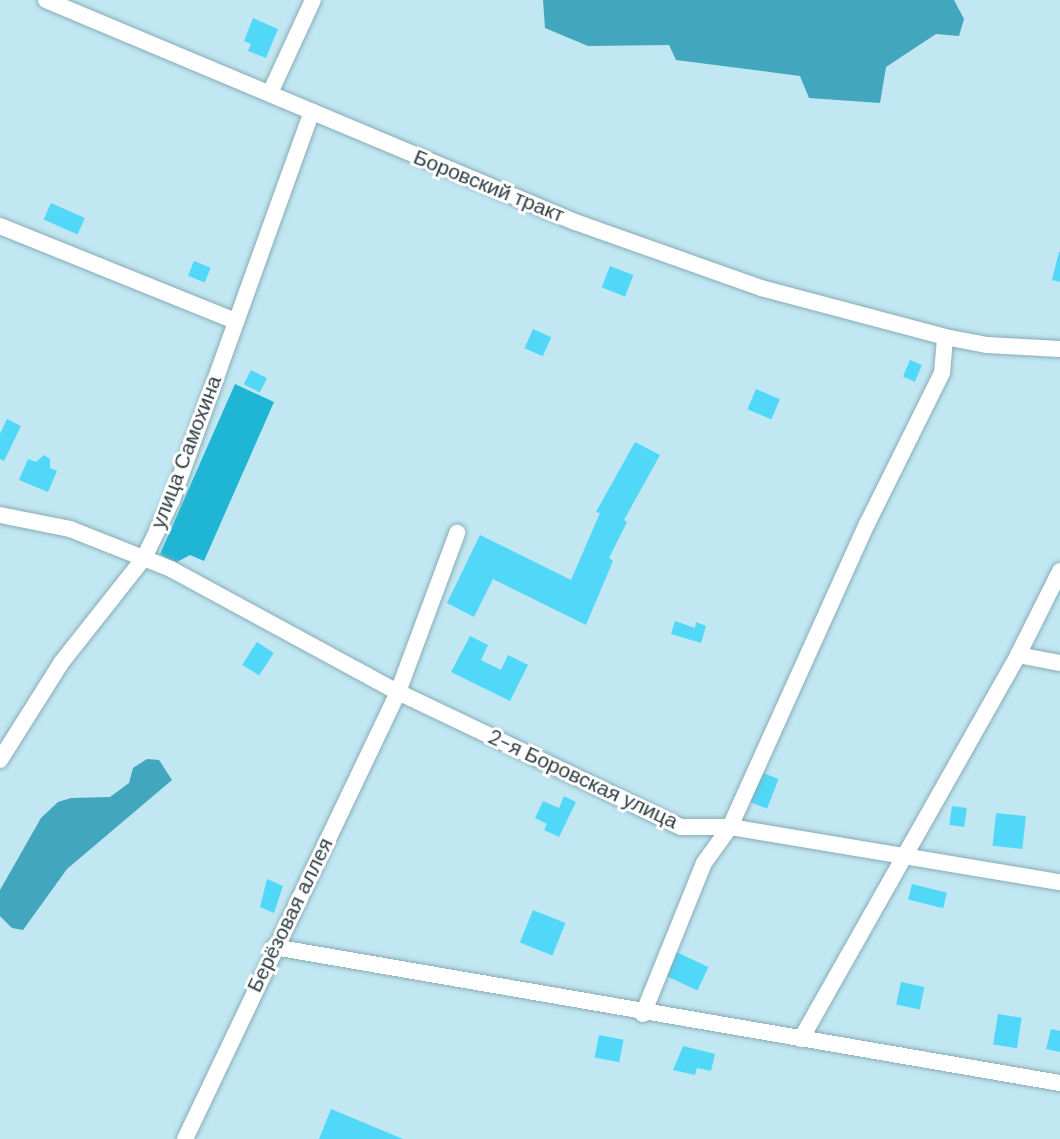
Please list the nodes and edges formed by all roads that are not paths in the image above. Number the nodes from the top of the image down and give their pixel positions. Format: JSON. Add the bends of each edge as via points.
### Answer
{"nodes":[{"id":1,"x":46,"y":0,"type":"edge"},
{"id":2,"x":313,"y":0,"type":"edge"},
{"id":3,"x":270,"y":93,"type":"junction"},
{"id":4,"x":312,"y":111,"type":"junction"},
{"id":5,"x":0,"y":226,"type":"edge"},
{"id":6,"x":235,"y":321,"type":"junction"},
{"id":7,"x":945,"y":337,"type":"junction"},
{"id":8,"x":1060,"y":349,"type":"edge"},
{"id":9,"x":0,"y":515,"type":"edge"},
{"id":10,"x":457,"y":533,"type":"dead end"},
{"id":11,"x":144,"y":558,"type":"junction"},
{"id":12,"x":1060,"y":571,"type":"edge"},
{"id":13,"x":1018,"y":655,"type":"junction"},
{"id":14,"x":1060,"y":663,"type":"edge"},
{"id":15,"x":398,"y":692,"type":"junction"},
{"id":16,"x":5,"y":738,"type":"edge"},
{"id":17,"x":0,"y":760,"type":"edge"},
{"id":18,"x":730,"y":827,"type":"junction"},
{"id":19,"x":905,"y":857,"type":"junction"},
{"id":20,"x":1060,"y":882,"type":"edge"},
{"id":21,"x":274,"y":947,"type":"junction"},
{"id":22,"x":643,"y":1014,"type":"junction"},
{"id":23,"x":801,"y":1038,"type":"junction"},
{"id":24,"x":1060,"y":1083,"type":"edge"},
{"id":25,"x":186,"y":1139,"type":"edge"}],
"edges":[{"from":1,"to":3,"type":"street","name":"Боровский тракт"},
{"from":2,"to":3,"type":"street"},
{"from":3,"to":4,"type":"street","name":"Боровский тракт"},
{"from":4,"to":6,"type":"street","name":"улица Самохина"},
{"from":4,"to":7,"type":"street","name":"Боровский тракт","via":[[575,222],[736,279]]},
{"from":5,"to":6,"type":"street"},
{"from":6,"to":11,"type":"street","name":"улица Самохина","via":[[172,500]]},
{"from":7,"to":8,"type":"street","name":"Боровский тракт","via":[[987,345]]},
{"from":7,"to":18,"type":"street","via":[[942,373],[867,524]]},
{"from":9,"to":11,"type":"street","name":"2-я Боровская улица","via":[[70,529]]},
{"from":10,"to":15,"type":"street","name":"Берёзовая аллея"},
{"from":11,"to":15,"type":"street","name":"2-я Боровская улица"},
{"from":11,"to":16,"type":"street","name":"улица Самохина"},
{"from":12,"to":13,"type":"street"},
{"from":13,"to":14,"type":"street"},
{"from":13,"to":19,"type":"street"},
{"from":15,"to":18,"type":"street","name":"2-я Боровская улица","via":[[681,827]]},
{"from":15,"to":21,"type":"street","name":"Берёзовая аллея"},
{"from":16,"to":17,"type":"street","name":"улица Самохина"},
{"from":18,"to":19,"type":"street","name":"2-я Боровская улица"},
{"from":18,"to":22,"type":"street","via":[[704,863]]},
{"from":19,"to":20,"type":"street","name":"2-я Боровская улица"},
{"from":19,"to":23,"type":"street"},
{"from":21,"to":22,"type":"street"},
{"from":21,"to":25,"type":"street","name":"Берёзовая аллея"},
{"from":22,"to":23,"type":"street"},
{"from":23,"to":24,"type":"street"}]}
